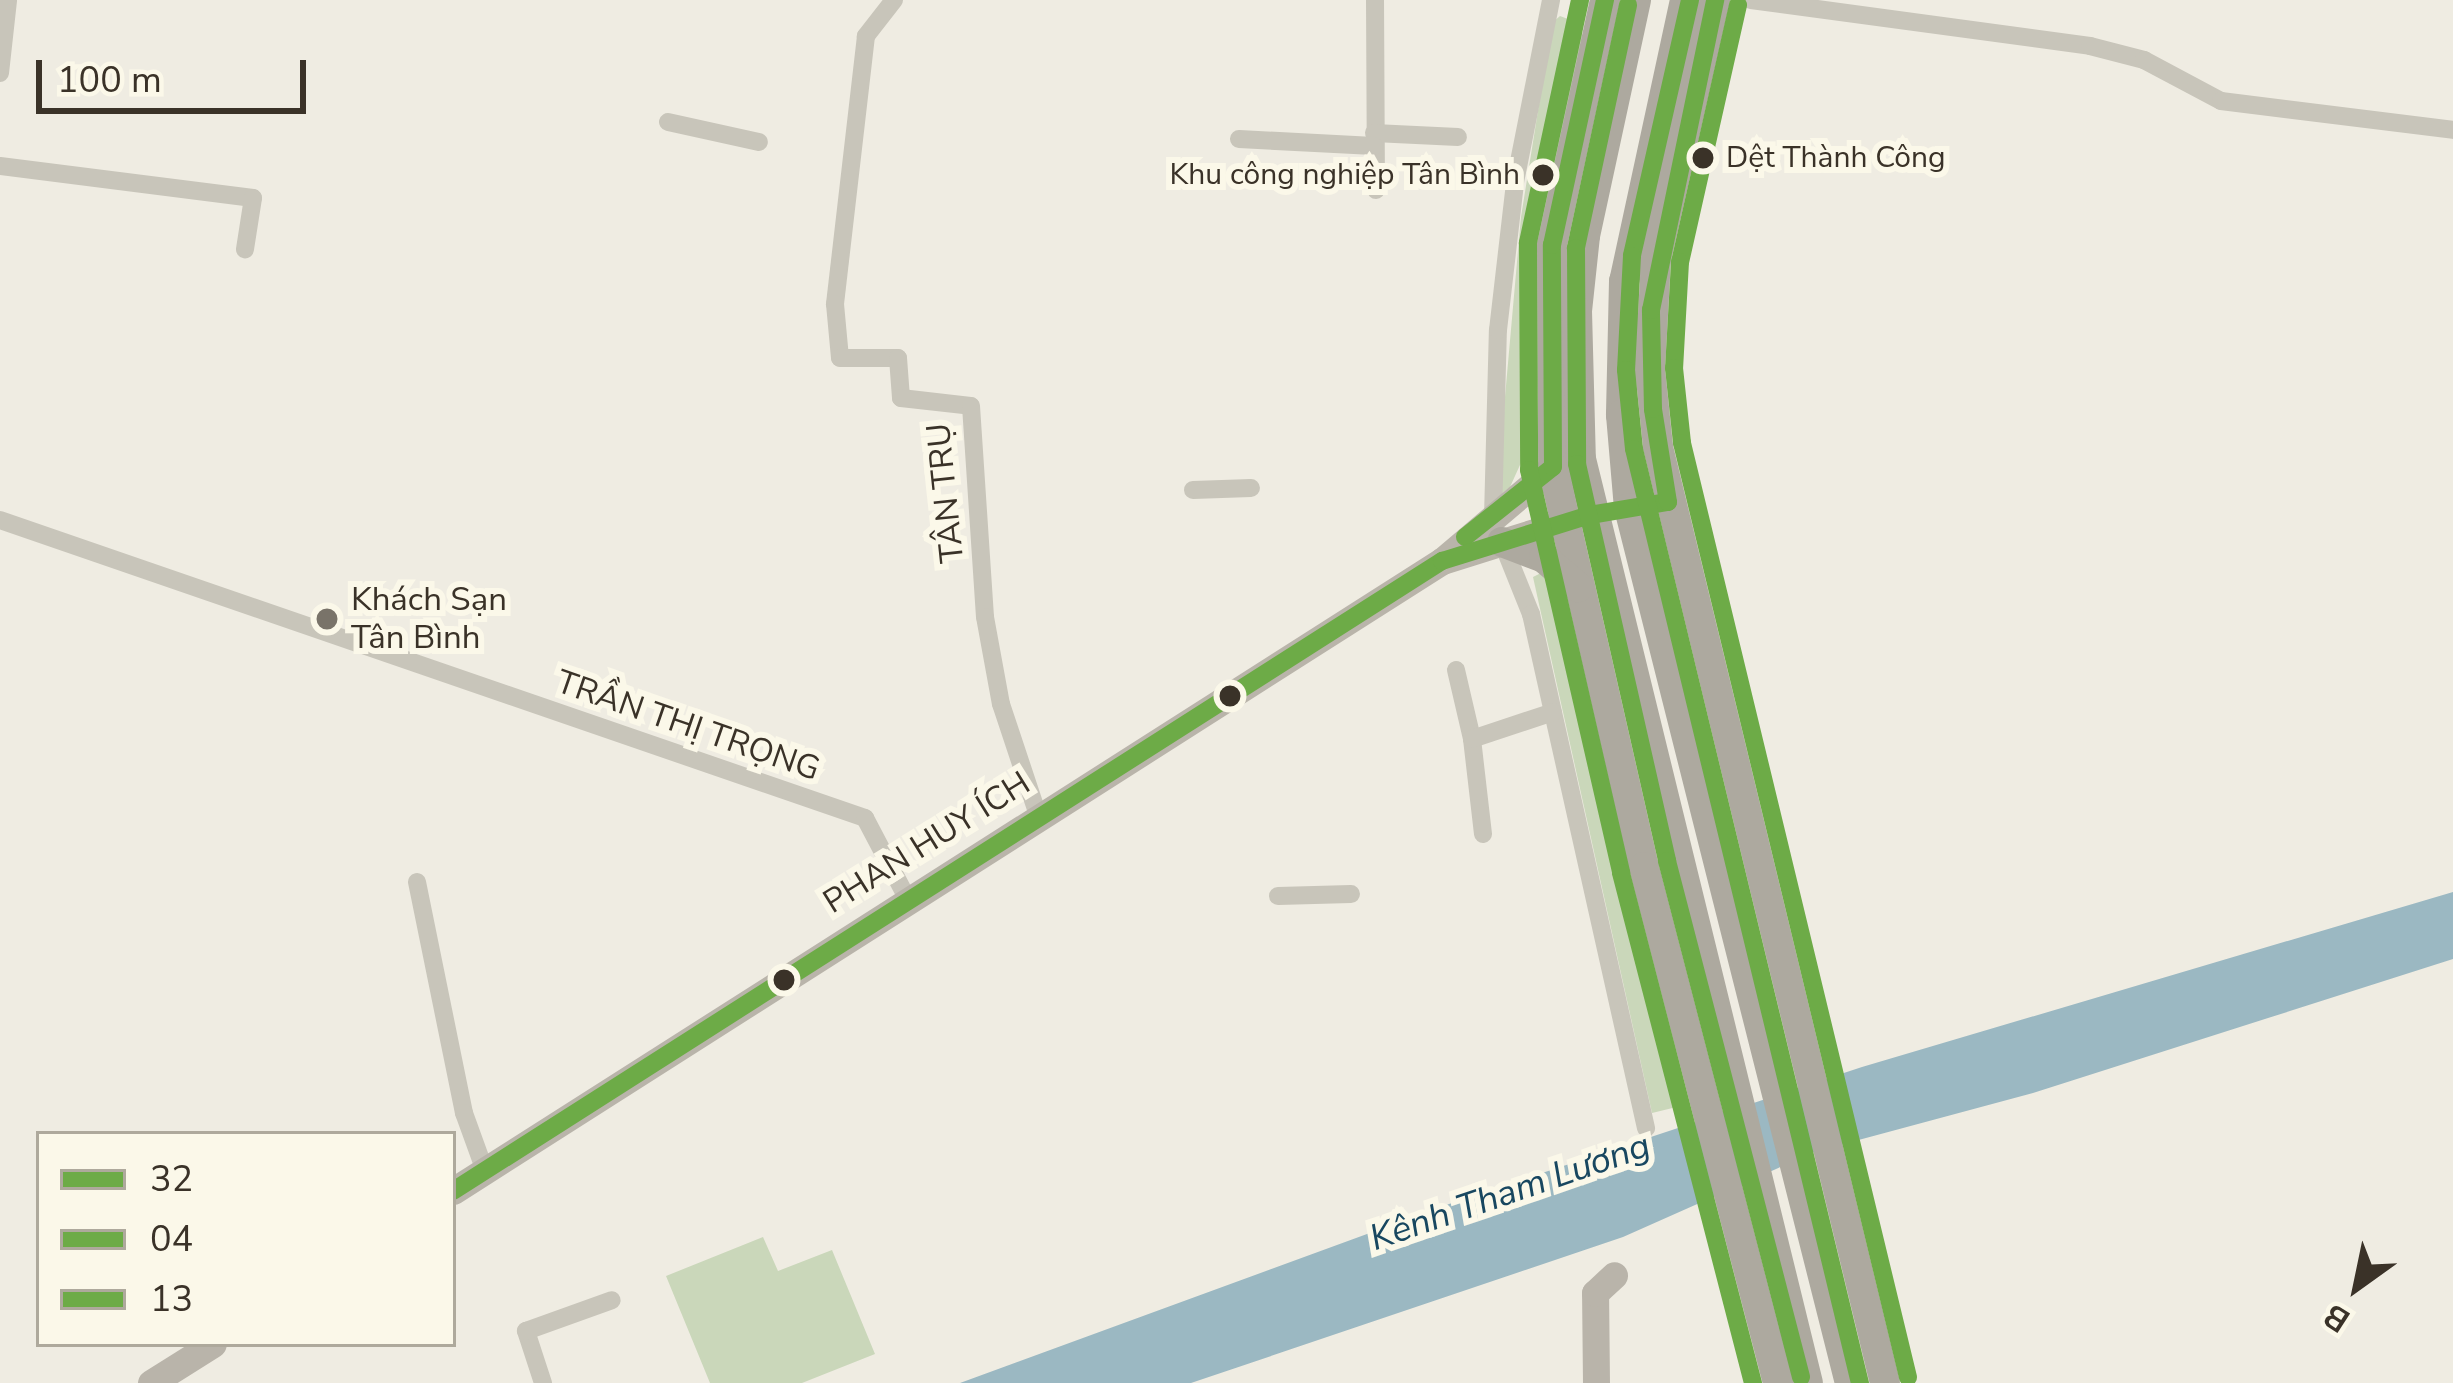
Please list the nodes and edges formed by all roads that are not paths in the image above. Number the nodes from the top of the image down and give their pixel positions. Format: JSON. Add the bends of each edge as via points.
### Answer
{"nodes":[{"id":1,"x":894,"y":0,"type":"edge"},
{"id":2,"x":1375,"y":0,"type":"edge"},
{"id":3,"x":1551,"y":0,"type":"edge"},
{"id":4,"x":1605,"y":0,"type":"edge"},
{"id":5,"x":1636,"y":0,"type":"edge"},
{"id":6,"x":1684,"y":0,"type":"edge"},
{"id":7,"x":1715,"y":0,"type":"edge"},
{"id":8,"x":1751,"y":0,"type":"edge"},
{"id":9,"x":5,"y":9,"type":"edge"},
{"id":10,"x":0,"y":73,"type":"edge"},
{"id":11,"x":668,"y":122,"type":"dead end"},
{"id":12,"x":2453,"y":130,"type":"edge"},
{"id":13,"x":1458,"y":137,"type":"dead end"},
{"id":14,"x":1239,"y":139,"type":"dead end"},
{"id":15,"x":1374,"y":139,"type":"junction"},
{"id":16,"x":759,"y":142,"type":"dead end"},
{"id":17,"x":0,"y":166,"type":"edge"},
{"id":18,"x":1376,"y":190,"type":"dead end"},
{"id":19,"x":244,"y":249,"type":"dead end"},
{"id":20,"x":1658,"y":448,"type":"junction"},
{"id":21,"x":1624,"y":453,"type":"junction"},
{"id":22,"x":1567,"y":463,"type":"junction"},
{"id":23,"x":1251,"y":488,"type":"dead end"},
{"id":24,"x":1193,"y":490,"type":"dead end"},
{"id":25,"x":1668,"y":502,"type":"junction"},
{"id":26,"x":1629,"y":508,"type":"junction"},
{"id":27,"x":1576,"y":519,"type":"junction"},
{"id":28,"x":0,"y":520,"type":"edge"},
{"id":29,"x":1498,"y":530,"type":"junction"},
{"id":30,"x":1576,"y":585,"type":"junction"},
{"id":31,"x":1622,"y":635,"type":"junction"},
{"id":32,"x":1456,"y":670,"type":"dead end"},
{"id":33,"x":1553,"y":712,"type":"junction"},
{"id":34,"x":1472,"y":740,"type":"junction"},
{"id":35,"x":1038,"y":815,"type":"junction"},
{"id":36,"x":1483,"y":834,"type":"dead end"},
{"id":37,"x":1750,"y":843,"type":"junction"},
{"id":38,"x":1718,"y":851,"type":"junction"},
{"id":39,"x":1677,"y":859,"type":"junction"},
{"id":40,"x":1644,"y":867,"type":"junction"},
{"id":41,"x":417,"y":882,"type":"dead end"},
{"id":42,"x":1351,"y":894,"type":"dead end"},
{"id":43,"x":906,"y":896,"type":"junction"},
{"id":44,"x":1278,"y":896,"type":"dead end"},
{"id":45,"x":1646,"y":1128,"type":"dead end"},
{"id":46,"x":484,"y":1171,"type":"junction"},
{"id":47,"x":456,"y":1189,"type":"edge"},
{"id":48,"x":1760,"y":1245,"type":"junction"},
{"id":49,"x":1614,"y":1275,"type":"dead end"},
{"id":50,"x":613,"y":1300,"type":"dead end"},
{"id":51,"x":208,"y":1347,"type":"edge"},
{"id":52,"x":1590,"y":1382,"type":"edge"},
{"id":53,"x":151,"y":1383,"type":"edge"},
{"id":54,"x":544,"y":1383,"type":"edge"},
{"id":55,"x":1778,"y":1383,"type":"edge"},
{"id":56,"x":1808,"y":1383,"type":"edge"},
{"id":57,"x":1850,"y":1383,"type":"edge"},
{"id":58,"x":1886,"y":1383,"type":"edge"}],
"edges":[{"from":1,"to":35,"type":"street","name":"TÂN TRỤ","via":[[866,36],[835,304],[840,358],[898,358],[901,398],[970,406],[985,617],[1001,704]]},
{"from":2,"to":15,"type":"street"},
{"from":3,"to":29,"type":"street","via":[[1516,182],[1488,471]]},
{"from":4,"to":22,"type":"main road","via":[[1552,244]]},
{"from":5,"to":22,"type":"main road","via":[[1585,236]]},
{"from":6,"to":21,"type":"main road","via":[[1629,239]]},
{"from":7,"to":20,"type":"main road","via":[[1656,259],[1650,369]]},
{"from":8,"to":12,"type":"street","via":[[2090,46],[2144,60],[2241,105]]},
{"from":9,"to":10,"type":"street"},
{"from":11,"to":16,"type":"street"},
{"from":13,"to":15,"type":"street"},
{"from":14,"to":15,"type":"street"},
{"from":15,"to":18,"type":"street"},
{"from":17,"to":19,"type":"street","via":[[253,198]]},
{"from":20,"to":21,"type":"main road"},
{"from":20,"to":25,"type":"main road"},
{"from":21,"to":22,"type":"main road"},
{"from":21,"to":26,"type":"main road"},
{"from":22,"to":27,"type":"main road"},
{"from":22,"to":29,"type":"main road"},
{"from":23,"to":24,"type":"street"},
{"from":25,"to":26,"type":"main road"},
{"from":25,"to":37,"type":"main road"},
{"from":26,"to":27,"type":"main road"},
{"from":26,"to":38,"type":"main road"},
{"from":27,"to":29,"type":"main road"},
{"from":27,"to":30,"type":"main road"},
{"from":27,"to":31,"type":"main road"},
{"from":28,"to":43,"type":"street","name":"TRẦN THỊ TRỌNG","via":[[865,818]]},
{"from":29,"to":30,"type":"main road"},
{"from":29,"to":33,"type":"street","via":[[1531,614]]},
{"from":29,"to":35,"type":"main road","name":"PHAN HUY ÍCH"},
{"from":30,"to":31,"type":"main road"},
{"from":30,"to":40,"type":"main road"},
{"from":31,"to":39,"type":"main road"},
{"from":32,"to":34,"type":"street"},
{"from":33,"to":34,"type":"street"},
{"from":33,"to":45,"type":"street"},
{"from":34,"to":36,"type":"street"},
{"from":35,"to":43,"type":"main road","name":"PHAN HUY ÍCH"},
{"from":37,"to":38,"type":"main road"},
{"from":37,"to":58,"type":"main road"},
{"from":38,"to":57,"type":"main road"},
{"from":39,"to":40,"type":"main road"},
{"from":39,"to":48,"type":"main road","via":[[1727,1054]]},
{"from":40,"to":48,"type":"main road","via":[[1696,1061]]},
{"from":41,"to":46,"type":"street","via":[[464,1113]]},
{"from":42,"to":44,"type":"street"},
{"from":43,"to":46,"type":"main road","name":"PHAN HUY ÍCH"},
{"from":46,"to":47,"type":"main road","name":"PHAN HUY ÍCH"},
{"from":48,"to":55,"type":"main road"},
{"from":48,"to":56,"type":"main road"},
{"from":49,"to":52,"type":"main road","via":[[1595,1293]]},
{"from":50,"to":54,"type":"street","via":[[526,1331]]},
{"from":51,"to":53,"type":"main road"}]}
